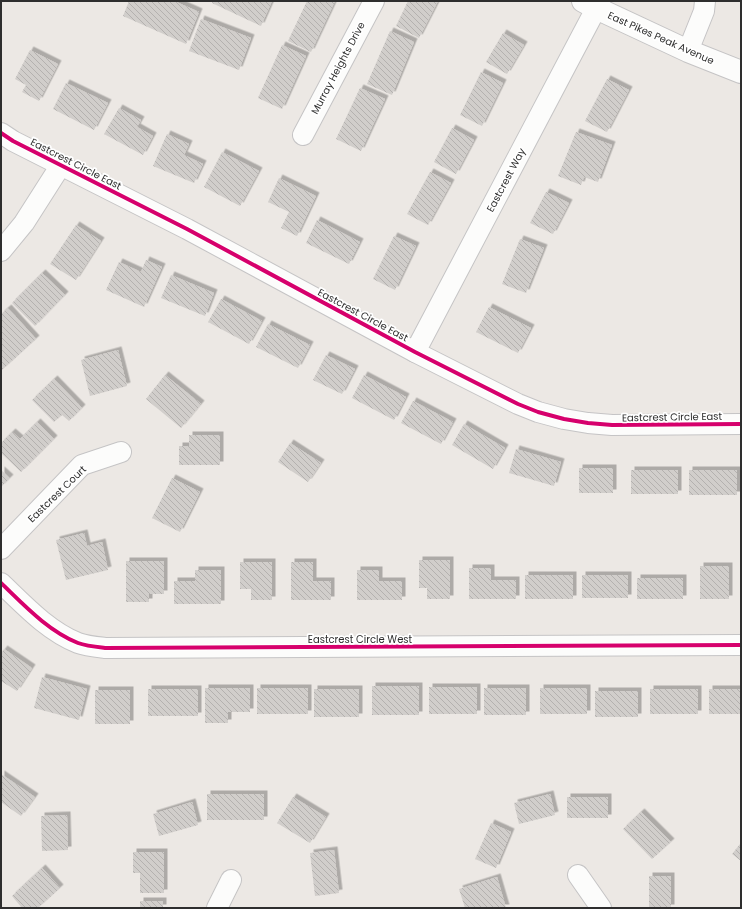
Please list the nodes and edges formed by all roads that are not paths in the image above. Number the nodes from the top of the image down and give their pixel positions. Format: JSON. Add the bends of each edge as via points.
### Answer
{"nodes":[{"id":1,"x":374,"y":1,"type":"edge"},
{"id":2,"x":705,"y":1,"type":"edge"},
{"id":3,"x":593,"y":3,"type":"edge"},
{"id":4,"x":688,"y":52,"type":"junction"},
{"id":5,"x":741,"y":72,"type":"edge"},
{"id":6,"x":1,"y":133,"type":"edge"},
{"id":7,"x":303,"y":135,"type":"dead end"},
{"id":8,"x":61,"y":165,"type":"junction"},
{"id":9,"x":1,"y":251,"type":"edge"},
{"id":10,"x":415,"y":352,"type":"junction"},
{"id":11,"x":741,"y":424,"type":"edge"},
{"id":12,"x":121,"y":452,"type":"dead end"},
{"id":13,"x":1,"y":549,"type":"edge"},
{"id":14,"x":1,"y":583,"type":"edge"},
{"id":15,"x":741,"y":645,"type":"edge"},
{"id":16,"x":578,"y":875,"type":"dead end"},
{"id":17,"x":231,"y":880,"type":"dead end"},
{"id":18,"x":217,"y":908,"type":"edge"},
{"id":19,"x":601,"y":908,"type":"edge"}],
"edges":[{"from":1,"to":7,"type":"street","name":"Murray Heights Drive"},
{"from":2,"to":4,"type":"street","via":[[704,11]]},
{"from":3,"to":4,"type":"street","name":"East Pikes Peak Avenue"},
{"from":3,"to":10,"type":"street","name":"Eastcrest Way"},
{"from":4,"to":5,"type":"street","name":"East Pikes Peak Avenue"},
{"from":6,"to":8,"type":"street","name":"Eastcrest Circle East"},
{"from":8,"to":9,"type":"street","via":[[24,223]]},
{"from":8,"to":10,"type":"street","name":"Eastcrest Circle East","via":[[187,229]]},
{"from":10,"to":11,"type":"street","name":"Eastcrest Circle East","via":[[518,404],[564,419],[612,426]]},
{"from":12,"to":13,"type":"street","name":"Eastcrest Court","via":[[82,465]]},
{"from":14,"to":15,"type":"street","name":"Eastcrest Circle West","via":[[56,631],[79,644],[106,648]]},
{"from":16,"to":19,"type":"street"},
{"from":17,"to":18,"type":"street"}]}
